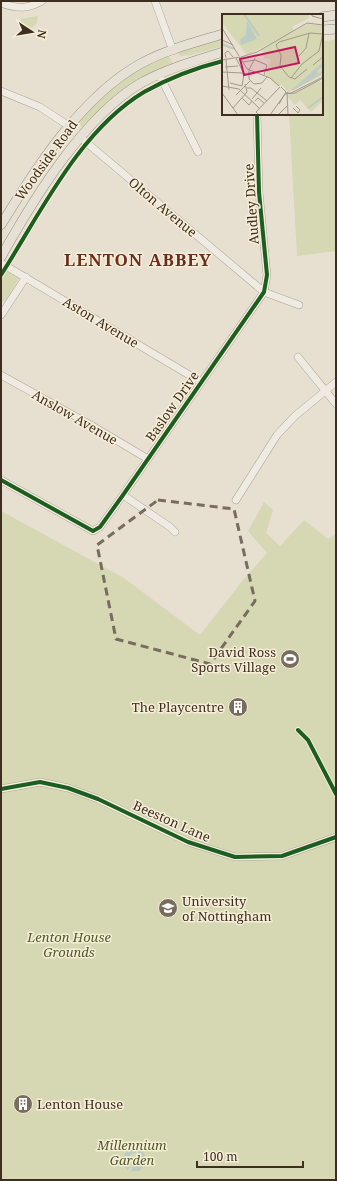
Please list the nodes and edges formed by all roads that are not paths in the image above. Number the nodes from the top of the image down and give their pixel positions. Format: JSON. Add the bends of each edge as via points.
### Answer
{"nodes":[{"id":1,"x":42,"y":1,"type":"edge"},
{"id":2,"x":156,"y":1,"type":"edge"},
{"id":3,"x":1,"y":3,"type":"edge"},
{"id":4,"x":336,"y":15,"type":"edge"},
{"id":5,"x":323,"y":17,"type":"edge"},
{"id":6,"x":336,"y":29,"type":"edge"},
{"id":7,"x":323,"y":30,"type":"edge"},
{"id":8,"x":222,"y":34,"type":"edge"},
{"id":9,"x":173,"y":51,"type":"junction"},
{"id":10,"x":222,"y":52,"type":"edge"},
{"id":11,"x":186,"y":63,"type":"junction"},
{"id":12,"x":159,"y":74,"type":"junction"},
{"id":13,"x":1,"y":90,"type":"edge"},
{"id":14,"x":257,"y":115,"type":"edge"},
{"id":15,"x":69,"y":126,"type":"junction"},
{"id":16,"x":81,"y":138,"type":"junction"},
{"id":17,"x":198,"y":152,"type":"dead end"},
{"id":18,"x":1,"y":225,"type":"edge"},
{"id":19,"x":1,"y":257,"type":"edge"},
{"id":20,"x":1,"y":263,"type":"edge"},
{"id":21,"x":26,"y":277,"type":"junction"},
{"id":22,"x":264,"y":292,"type":"junction"},
{"id":23,"x":299,"y":305,"type":"dead end"},
{"id":24,"x":1,"y":315,"type":"edge"},
{"id":25,"x":298,"y":357,"type":"dead end"},
{"id":26,"x":1,"y":376,"type":"edge"},
{"id":27,"x":201,"y":382,"type":"junction"},
{"id":28,"x":336,"y":382,"type":"edge"},
{"id":29,"x":326,"y":391,"type":"junction"},
{"id":30,"x":336,"y":404,"type":"edge"},
{"id":31,"x":148,"y":459,"type":"junction"},
{"id":32,"x":1,"y":480,"type":"edge"},
{"id":33,"x":239,"y":480,"type":"dead end"},
{"id":34,"x":246,"y":483,"type":"junction"},
{"id":35,"x":123,"y":495,"type":"junction"},
{"id":36,"x":236,"y":500,"type":"dead end"},
{"id":37,"x":175,"y":532,"type":"dead end"},
{"id":38,"x":1,"y":789,"type":"edge"},
{"id":39,"x":336,"y":837,"type":"edge"}],
"edges":[{"from":1,"to":3,"type":"street","via":[[25,8],[13,8]]},
{"from":2,"to":9,"type":"street"},
{"from":4,"to":5,"type":"main road"},
{"from":6,"to":7,"type":"main road"},
{"from":8,"to":9,"type":"main road","name":"Woodside Road"},
{"from":9,"to":11,"type":"main road","via":[[176,58]]},
{"from":9,"to":15,"type":"main road","name":"Woodside Road","via":[[150,59],[128,71]]},
{"from":10,"to":11,"type":"main road","name":"Woodside Road"},
{"from":11,"to":12,"type":"main road","name":"Woodside Road"},
{"from":12,"to":16,"type":"main road","name":"Woodside Road","via":[[120,99],[97,119]]},
{"from":12,"to":17,"type":"street"},
{"from":13,"to":15,"type":"street","via":[[40,107]]},
{"from":14,"to":22,"type":"street","name":"Audley Drive","via":[[259,192],[267,275]]},
{"from":15,"to":18,"type":"main road","name":"Woodside Road"},
{"from":16,"to":19,"type":"main road","name":"Woodside Road","via":[[42,190]]},
{"from":16,"to":22,"type":"street","name":"Olton Avenue"},
{"from":20,"to":21,"type":"street","name":"Aston Avenue"},
{"from":21,"to":24,"type":"street"},
{"from":21,"to":27,"type":"street","name":"Aston Avenue"},
{"from":22,"to":23,"type":"street","name":"Olton Avenue"},
{"from":22,"to":27,"type":"street","name":"Baslow Drive"},
{"from":25,"to":29,"type":"street"},
{"from":26,"to":31,"type":"street","name":"Anslow Avenue"},
{"from":27,"to":31,"type":"street","name":"Baslow Drive"},
{"from":28,"to":29,"type":"street"},
{"from":29,"to":30,"type":"street"},
{"from":29,"to":34,"type":"street","via":[[295,416],[277,435]]},
{"from":31,"to":35,"type":"street","name":"Baslow Drive"},
{"from":32,"to":35,"type":"street","name":"Baslow Drive","via":[[96,531]]},
{"from":33,"to":34,"type":"street"},
{"from":34,"to":36,"type":"street"},
{"from":35,"to":37,"type":"street"},
{"from":38,"to":39,"type":"street","name":"Beeston Lane","via":[[40,782],[68,788],[98,799],[188,842],[235,857],[282,856]]}]}
